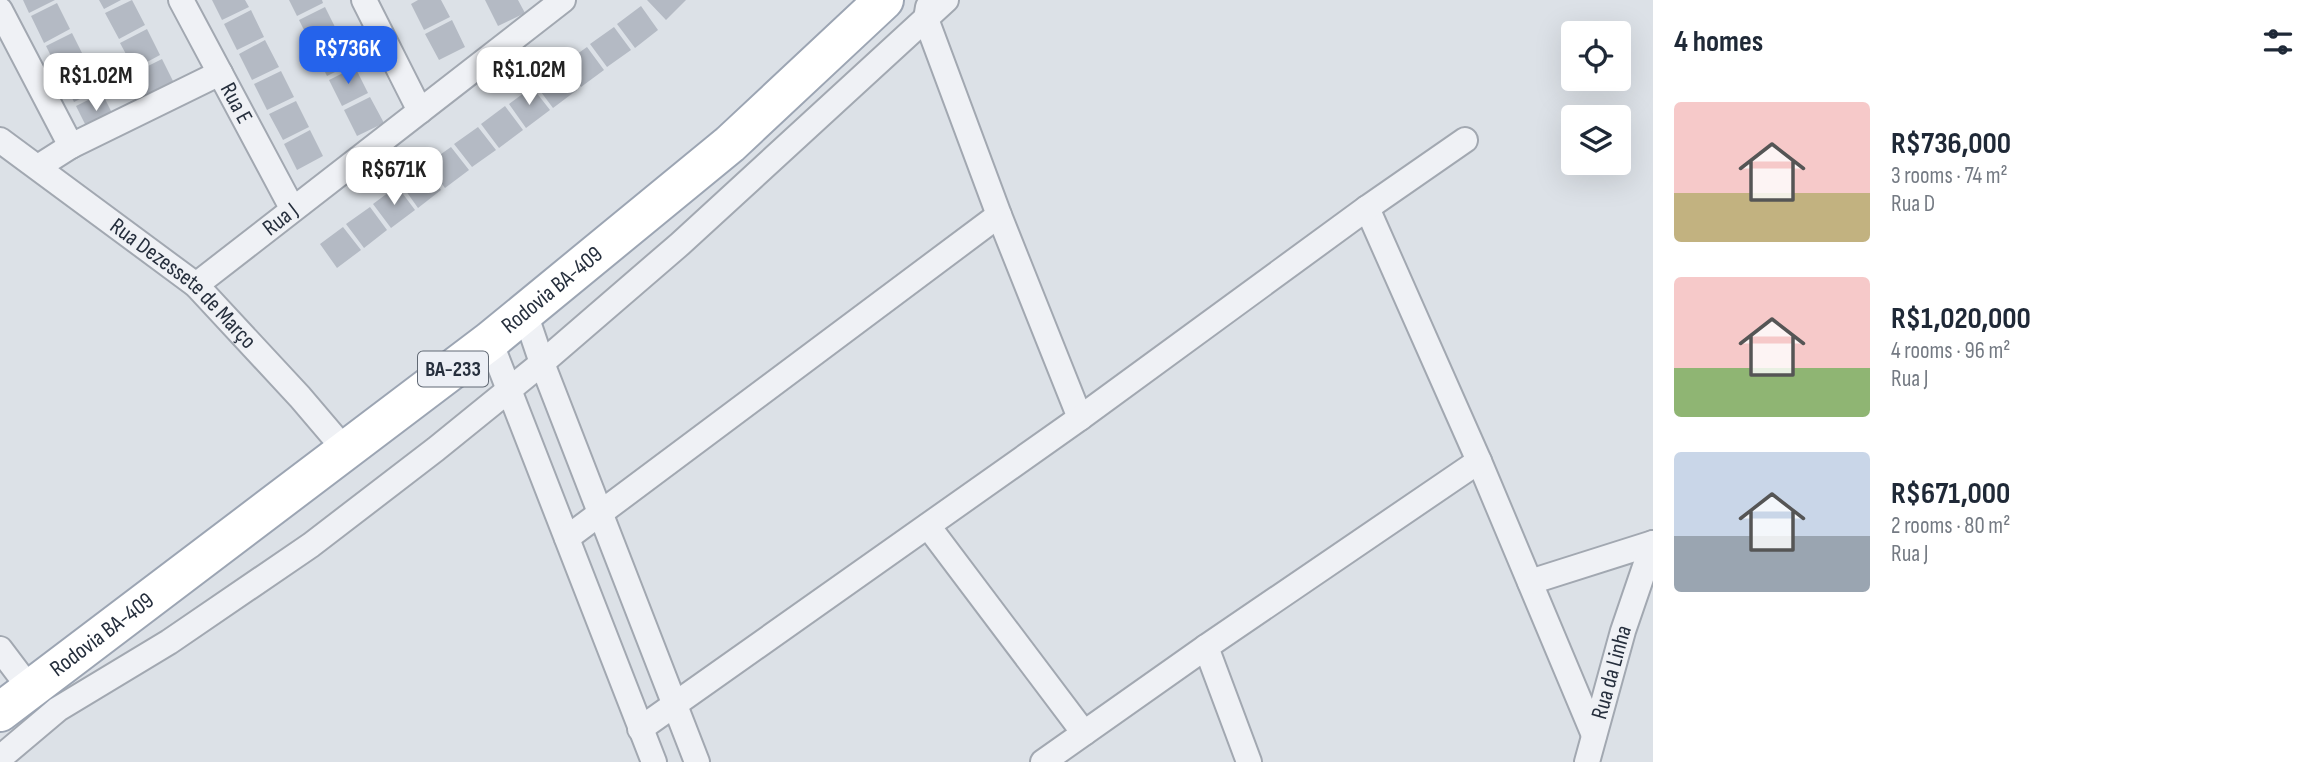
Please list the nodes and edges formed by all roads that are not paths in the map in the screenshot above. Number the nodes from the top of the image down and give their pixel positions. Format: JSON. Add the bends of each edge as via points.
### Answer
{"nodes":[{"id":1,"x":181,"y":0,"type":"edge"},
{"id":2,"x":364,"y":0,"type":"edge"},
{"id":3,"x":563,"y":0,"type":"edge"},
{"id":4,"x":884,"y":0,"type":"edge"},
{"id":5,"x":946,"y":0,"type":"edge"},
{"id":6,"x":0,"y":10,"type":"edge"},
{"id":7,"x":928,"y":10,"type":"edge"},
{"id":8,"x":220,"y":73,"type":"junction"},
{"id":9,"x":420,"y":111,"type":"junction"},
{"id":10,"x":0,"y":139,"type":"edge"},
{"id":11,"x":1465,"y":140,"type":"dead end"},
{"id":12,"x":71,"y":146,"type":"junction"},
{"id":13,"x":38,"y":167,"type":"junction"},
{"id":14,"x":292,"y":208,"type":"junction"},
{"id":15,"x":1367,"y":208,"type":"junction"},
{"id":16,"x":999,"y":215,"type":"junction"},
{"id":17,"x":196,"y":285,"type":"junction"},
{"id":18,"x":525,"y":313,"type":"junction"},
{"id":19,"x":490,"y":341,"type":"junction"},
{"id":20,"x":542,"y":363,"type":"junction"},
{"id":21,"x":509,"y":390,"type":"junction"},
{"id":22,"x":1080,"y":418,"type":"junction"},
{"id":23,"x":346,"y":451,"type":"junction"},
{"id":24,"x":1479,"y":461,"type":"junction"},
{"id":25,"x":602,"y":513,"type":"junction"},
{"id":26,"x":928,"y":526,"type":"junction"},
{"id":27,"x":567,"y":538,"type":"junction"},
{"id":28,"x":1653,"y":543,"type":"edge"},
{"id":29,"x":1530,"y":582,"type":"junction"},
{"id":30,"x":1206,"y":647,"type":"junction"},
{"id":31,"x":0,"y":649,"type":"edge"},
{"id":32,"x":31,"y":691,"type":"junction"},
{"id":33,"x":675,"y":705,"type":"junction"},
{"id":34,"x":0,"y":712,"type":"edge"},
{"id":35,"x":640,"y":729,"type":"junction"},
{"id":36,"x":1084,"y":733,"type":"junction"},
{"id":37,"x":1594,"y":735,"type":"junction"},
{"id":38,"x":0,"y":758,"type":"edge"},
{"id":39,"x":653,"y":762,"type":"edge"},
{"id":40,"x":697,"y":762,"type":"edge"},
{"id":41,"x":1043,"y":762,"type":"edge"},
{"id":42,"x":1249,"y":762,"type":"edge"},
{"id":43,"x":1587,"y":762,"type":"edge"}],
"edges":[{"from":1,"to":8,"type":"street","name":"Rua E"},
{"from":2,"to":9,"type":"street"},
{"from":3,"to":9,"type":"street","name":"Rua J"},
{"from":4,"to":18,"type":"main road","name":"Rodovia BA-409","number":"BA-233","via":[[730,144]]},
{"from":5,"to":7,"type":"street"},
{"from":6,"to":12,"type":"street"},
{"from":7,"to":16,"type":"street"},
{"from":7,"to":20,"type":"street","via":[[680,244]]},
{"from":8,"to":12,"type":"street"},
{"from":8,"to":14,"type":"street","name":"Rua E"},
{"from":9,"to":14,"type":"street","name":"Rua J"},
{"from":10,"to":13,"type":"street","name":"Rua Dezessete de Março"},
{"from":11,"to":15,"type":"street"},
{"from":12,"to":13,"type":"street"},
{"from":13,"to":17,"type":"street","name":"Rua Dezessete de Março"},
{"from":14,"to":17,"type":"street","name":"Rua J"},
{"from":15,"to":22,"type":"street"},
{"from":15,"to":24,"type":"street"},
{"from":16,"to":22,"type":"street"},
{"from":16,"to":25,"type":"street"},
{"from":17,"to":23,"type":"street","name":"Rua Dezessete de Março"},
{"from":18,"to":19,"type":"main road","name":"Rodovia BA-409","number":"BA-233"},
{"from":18,"to":20,"type":"street"},
{"from":19,"to":21,"type":"street"},
{"from":19,"to":23,"type":"main road","name":"Rodovia BA-409","number":"BA-233"},
{"from":20,"to":21,"type":"street"},
{"from":20,"to":25,"type":"street"},
{"from":21,"to":27,"type":"street"},
{"from":21,"to":38,"type":"street","via":[[311,545],[169,642],[58,709]]},
{"from":22,"to":26,"type":"street"},
{"from":23,"to":32,"type":"main road","name":"Rodovia BA-409","number":"BA-233"},
{"from":24,"to":29,"type":"street"},
{"from":24,"to":30,"type":"street"},
{"from":25,"to":27,"type":"street"},
{"from":25,"to":33,"type":"street"},
{"from":26,"to":33,"type":"street"},
{"from":26,"to":36,"type":"street"},
{"from":27,"to":35,"type":"street"},
{"from":28,"to":29,"type":"street"},
{"from":28,"to":37,"type":"street","name":"Rua da Linha"},
{"from":29,"to":37,"type":"street"},
{"from":30,"to":36,"type":"street"},
{"from":30,"to":42,"type":"street"},
{"from":31,"to":32,"type":"street"},
{"from":32,"to":34,"type":"main road","name":"Rodovia BA-409","number":"BA-233"},
{"from":33,"to":35,"type":"street"},
{"from":33,"to":40,"type":"street"},
{"from":35,"to":39,"type":"street"},
{"from":36,"to":41,"type":"street"},
{"from":37,"to":43,"type":"street","name":"Rua da Linha"}]}
